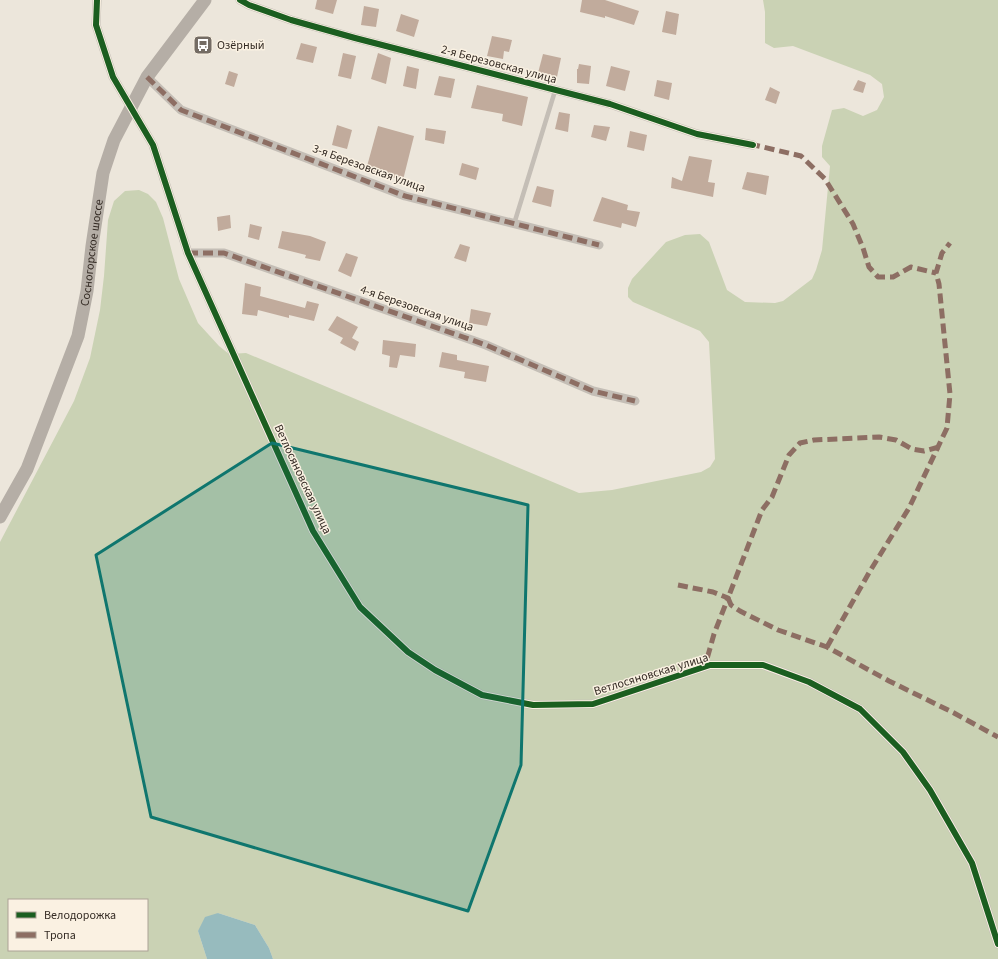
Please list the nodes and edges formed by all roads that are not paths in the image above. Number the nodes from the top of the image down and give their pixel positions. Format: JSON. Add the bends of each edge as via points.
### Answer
{"nodes":[{"id":1,"x":97,"y":0,"type":"edge"},
{"id":2,"x":205,"y":0,"type":"edge"},
{"id":3,"x":240,"y":0,"type":"edge"},
{"id":4,"x":147,"y":77,"type":"junction"},
{"id":5,"x":555,"y":90,"type":"junction"},
{"id":6,"x":130,"y":107,"type":"junction"},
{"id":7,"x":753,"y":145,"type":"dead end"},
{"id":8,"x":514,"y":224,"type":"junction"},
{"id":9,"x":600,"y":246,"type":"dead end"},
{"id":10,"x":188,"y":253,"type":"junction"},
{"id":11,"x":635,"y":400,"type":"dead end"},
{"id":12,"x":0,"y":517,"type":"edge"},
{"id":13,"x":998,"y":944,"type":"edge"}],
"edges":[{"from":1,"to":6,"type":"street","name":"Ветлосяновская улица","via":[[96,25],[113,77]]},
{"from":2,"to":4,"type":"main road","name":"Сосногорское шоссе"},
{"from":3,"to":5,"type":"street","name":"2-я Березовская улица","via":[[298,22]]},
{"from":4,"to":6,"type":"main road","name":"Сосногорское шоссе"},
{"from":4,"to":8,"type":"street","name":"3-я Березовская улица","via":[[181,110],[405,196]]},
{"from":5,"to":7,"type":"street","name":"2-я Березовская улица","via":[[610,104],[697,134]]},
{"from":5,"to":8,"type":"lane"},
{"from":6,"to":10,"type":"street","name":"Ветлосяновская улица","via":[[153,145]]},
{"from":6,"to":12,"type":"main road","name":"Сосногорское шоссе","via":[[114,140],[103,173],[87,291],[78,336],[27,469]]},
{"from":8,"to":9,"type":"street","name":"3-я Березовская улица"},
{"from":10,"to":11,"type":"street","name":"4-я Березовская улица","via":[[224,253],[486,346],[593,391]]},
{"from":10,"to":13,"type":"street","name":"Ветлосяновская улица","via":[[313,531],[360,607],[408,652],[482,695],[533,705],[593,704],[710,665],[763,665],[808,682],[860,709],[903,752],[930,790],[972,864]]}]}
